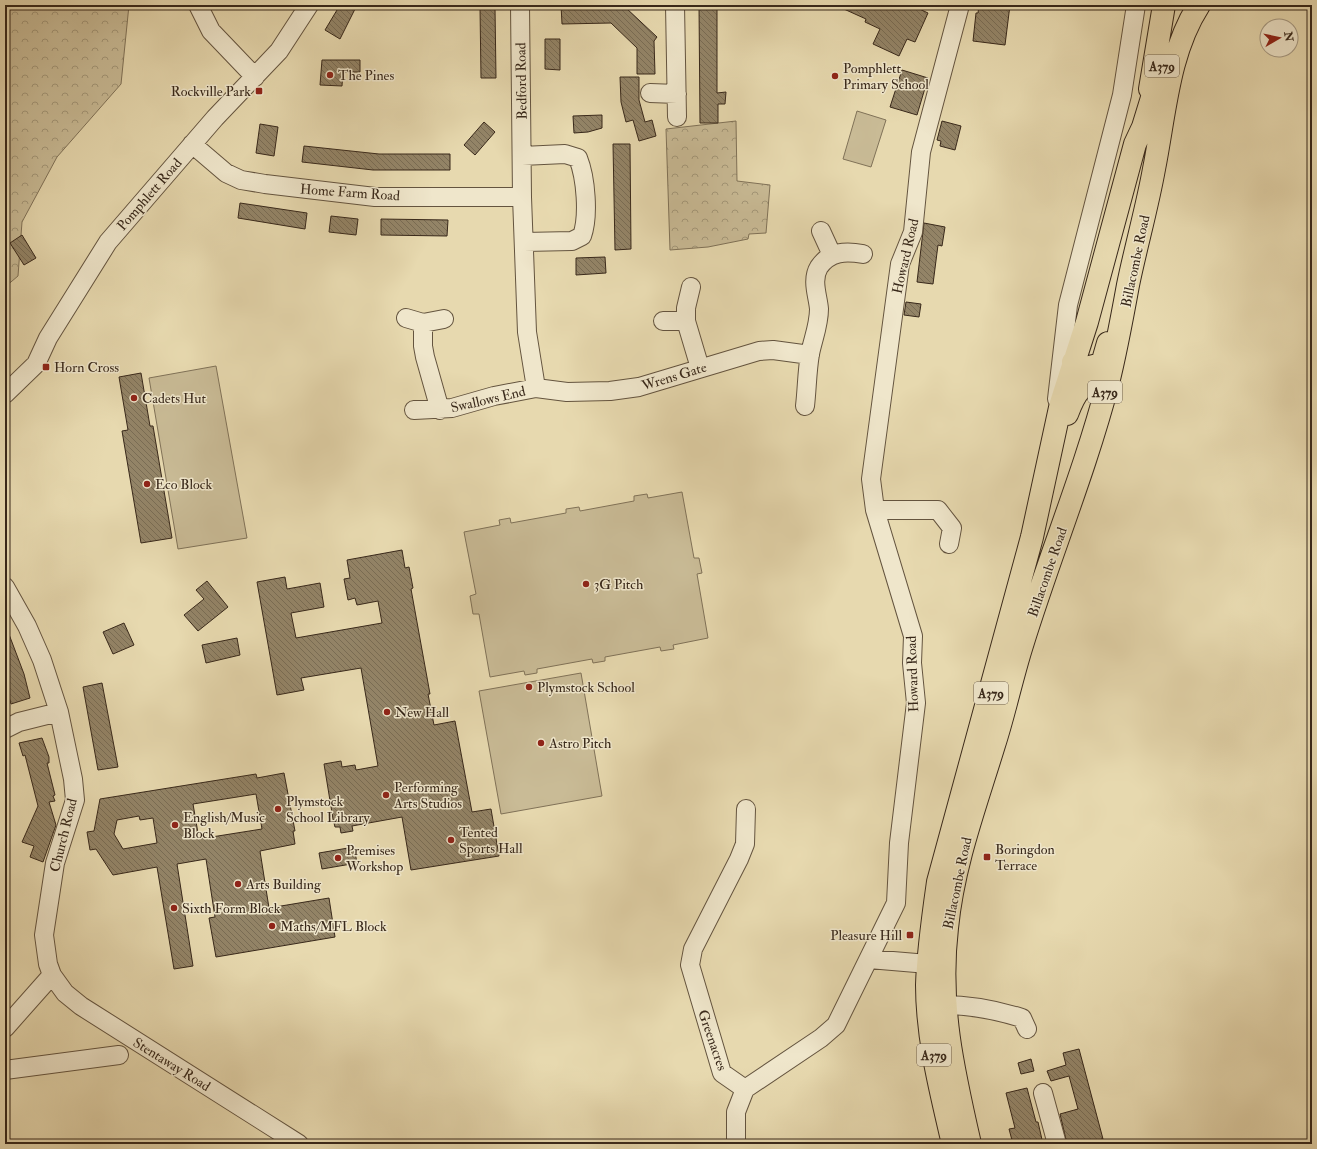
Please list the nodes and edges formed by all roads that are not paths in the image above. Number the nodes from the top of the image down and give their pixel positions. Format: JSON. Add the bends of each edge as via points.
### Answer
{"nodes":[{"id":1,"x":198,"y":5,"type":"edge"},
{"id":2,"x":308,"y":5,"type":"edge"},
{"id":3,"x":520,"y":5,"type":"edge"},
{"id":4,"x":676,"y":5,"type":"edge"},
{"id":5,"x":960,"y":5,"type":"edge"},
{"id":6,"x":1136,"y":5,"type":"edge"},
{"id":7,"x":1164,"y":5,"type":"edge"},
{"id":8,"x":1180,"y":5,"type":"edge"},
{"id":9,"x":1199,"y":5,"type":"edge"},
{"id":10,"x":255,"y":77,"type":"junction"},
{"id":11,"x":650,"y":93,"type":"dead end"},
{"id":12,"x":677,"y":94,"type":"junction"},
{"id":13,"x":677,"y":117,"type":"dead end"},
{"id":14,"x":1143,"y":127,"type":"junction"},
{"id":15,"x":192,"y":144,"type":"junction"},
{"id":16,"x":522,"y":156,"type":"junction"},
{"id":17,"x":522,"y":197,"type":"junction"},
{"id":18,"x":821,"y":231,"type":"dead end"},
{"id":19,"x":524,"y":242,"type":"junction"},
{"id":20,"x":863,"y":254,"type":"dead end"},
{"id":21,"x":832,"y":255,"type":"junction"},
{"id":22,"x":1128,"y":285,"type":"junction"},
{"id":23,"x":691,"y":287,"type":"dead end"},
{"id":24,"x":444,"y":319,"type":"dead end"},
{"id":25,"x":663,"y":321,"type":"dead end"},
{"id":26,"x":686,"y":321,"type":"junction"},
{"id":27,"x":810,"y":355,"type":"junction"},
{"id":28,"x":1067,"y":357,"type":"junction"},
{"id":29,"x":700,"y":368,"type":"junction"},
{"id":30,"x":1107,"y":385,"type":"junction"},
{"id":31,"x":536,"y":388,"type":"junction"},
{"id":32,"x":5,"y":394,"type":"edge"},
{"id":33,"x":806,"y":406,"type":"dead end"},
{"id":34,"x":414,"y":410,"type":"dead end"},
{"id":35,"x":440,"y":410,"type":"junction"},
{"id":36,"x":1049,"y":464,"type":"junction"},
{"id":37,"x":875,"y":510,"type":"junction"},
{"id":38,"x":949,"y":544,"type":"dead end"},
{"id":39,"x":5,"y":587,"type":"edge"},
{"id":40,"x":59,"y":712,"type":"junction"},
{"id":41,"x":5,"y":729,"type":"edge"},
{"id":42,"x":746,"y":809,"type":"dead end"},
{"id":43,"x":869,"y":959,"type":"junction"},
{"id":44,"x":928,"y":964,"type":"junction"},
{"id":45,"x":52,"y":975,"type":"junction"},
{"id":46,"x":944,"y":1005,"type":"junction"},
{"id":47,"x":5,"y":1028,"type":"edge"},
{"id":48,"x":1027,"y":1029,"type":"dead end"},
{"id":49,"x":119,"y":1055,"type":"dead end"},
{"id":50,"x":5,"y":1070,"type":"edge"},
{"id":51,"x":745,"y":1089,"type":"junction"},
{"id":52,"x":1044,"y":1093,"type":"dead end"},
{"id":53,"x":299,"y":1144,"type":"edge"},
{"id":54,"x":736,"y":1144,"type":"edge"},
{"id":55,"x":953,"y":1144,"type":"edge"},
{"id":56,"x":970,"y":1144,"type":"edge"},
{"id":57,"x":1057,"y":1144,"type":"edge"}],
"edges":[{"from":1,"to":10,"type":"street","via":[[211,31]]},
{"from":2,"to":10,"type":"street","name":"Pomphlett Road","via":[[279,51]]},
{"from":3,"to":16,"type":"street","name":"Bedford Road"},
{"from":4,"to":12,"type":"street"},
{"from":5,"to":37,"type":"street","name":"Howard Road","via":[[921,152],[913,232],[900,264],[871,478]]},
{"from":6,"to":28,"type":"street","name":"Billacombe Road","via":[[1122,95],[1068,305]]},
{"from":7,"to":14,"type":"main road","name":"Billacombe Road"},
{"from":8,"to":14,"type":"main road","name":"Billacombe Road","number":"A379"},
{"from":9,"to":22,"type":"main road","name":"Billacombe Road","number":"A379","via":[[1188,23],[1171,74],[1154,171]]},
{"from":10,"to":15,"type":"street","name":"Pomphlett Road"},
{"from":11,"to":12,"type":"street"},
{"from":12,"to":13,"type":"street"},
{"from":14,"to":28,"type":"main road","name":"Billacombe Road","number":"A379","via":[[1136,144],[1087,322]]},
{"from":15,"to":17,"type":"street","name":"Home Farm Road","via":[[226,173],[241,180],[265,184],[375,196]]},
{"from":15,"to":32,"type":"street","name":"Pomphlett Road","via":[[108,242],[48,338],[36,364]]},
{"from":16,"to":17,"type":"street","name":"Bedford Road"},
{"from":16,"to":19,"type":"street","via":[[565,154],[578,158],[583,171],[586,225],[582,236],[572,241]]},
{"from":17,"to":19,"type":"street","name":"Bedford Road"},
{"from":18,"to":21,"type":"street"},
{"from":19,"to":31,"type":"street","name":"Bedford Road","via":[[527,332]]},
{"from":20,"to":21,"type":"street","via":[[846,251]]},
{"from":21,"to":27,"type":"street","via":[[819,268],[816,279],[819,309]]},
{"from":22,"to":28,"type":"main road","number":"A379","via":[[1114,321],[1102,364],[1086,368]]},
{"from":22,"to":30,"type":"main road","name":"Billacombe Road","number":"A379","via":[[1120,333]]},
{"from":23,"to":26,"type":"street"},
{"from":24,"to":35,"type":"street","name":"Swallows End","via":[[415,320]]},
{"from":25,"to":26,"type":"street"},
{"from":26,"to":29,"type":"street"},
{"from":27,"to":29,"type":"street","name":"Wrens Gate","via":[[773,350],[759,351]]},
{"from":27,"to":33,"type":"street"},
{"from":28,"to":36,"type":"main road","name":"Billacombe Road","number":"A379"},
{"from":29,"to":31,"type":"street","name":"Wrens Gate","via":[[640,387],[610,391],[567,392]]},
{"from":30,"to":36,"type":"main road","number":"A379","via":[[1090,383],[1074,395]]},
{"from":30,"to":46,"type":"main road","name":"Billacombe Road","number":"A379","via":[[1073,497],[1023,642],[968,830],[952,892],[946,928]]},
{"from":31,"to":35,"type":"street","name":"Swallows End"},
{"from":34,"to":35,"type":"street","name":"Swallows End"},
{"from":36,"to":44,"type":"main road","name":"Billacombe Road","number":"A379","via":[[1008,629],[938,882]]},
{"from":37,"to":38,"type":"street","via":[[938,510],[952,528]]},
{"from":37,"to":43,"type":"street","name":"Howard Road","via":[[913,636],[912,663],[916,704],[899,843],[896,903]]},
{"from":39,"to":40,"type":"street","name":"Church Road","via":[[37,648]]},
{"from":40,"to":41,"type":"street","via":[[19,722]]},
{"from":40,"to":45,"type":"street","name":"Church Road","via":[[73,779],[74,800],[56,863],[44,935]]},
{"from":42,"to":51,"type":"street","name":"Greenacres","via":[[745,844],[692,949],[690,965],[722,1073]]},
{"from":43,"to":44,"type":"street"},
{"from":43,"to":51,"type":"street","via":[[836,1025],[822,1038]]},
{"from":44,"to":55,"type":"main road","name":"Billacombe Road","number":"A379","via":[[930,1028]]},
{"from":45,"to":47,"type":"street"},
{"from":45,"to":53,"type":"street","name":"Stentaway Road","via":[[65,993],[81,1006]]},
{"from":46,"to":48,"type":"street","via":[[962,1005],[1022,1018]]},
{"from":46,"to":56,"type":"main road","name":"Billacombe Road","number":"A379","via":[[953,1068]]},
{"from":49,"to":50,"type":"street"},
{"from":51,"to":54,"type":"street","via":[[736,1112]]},
{"from":52,"to":57,"type":"street"}]}
